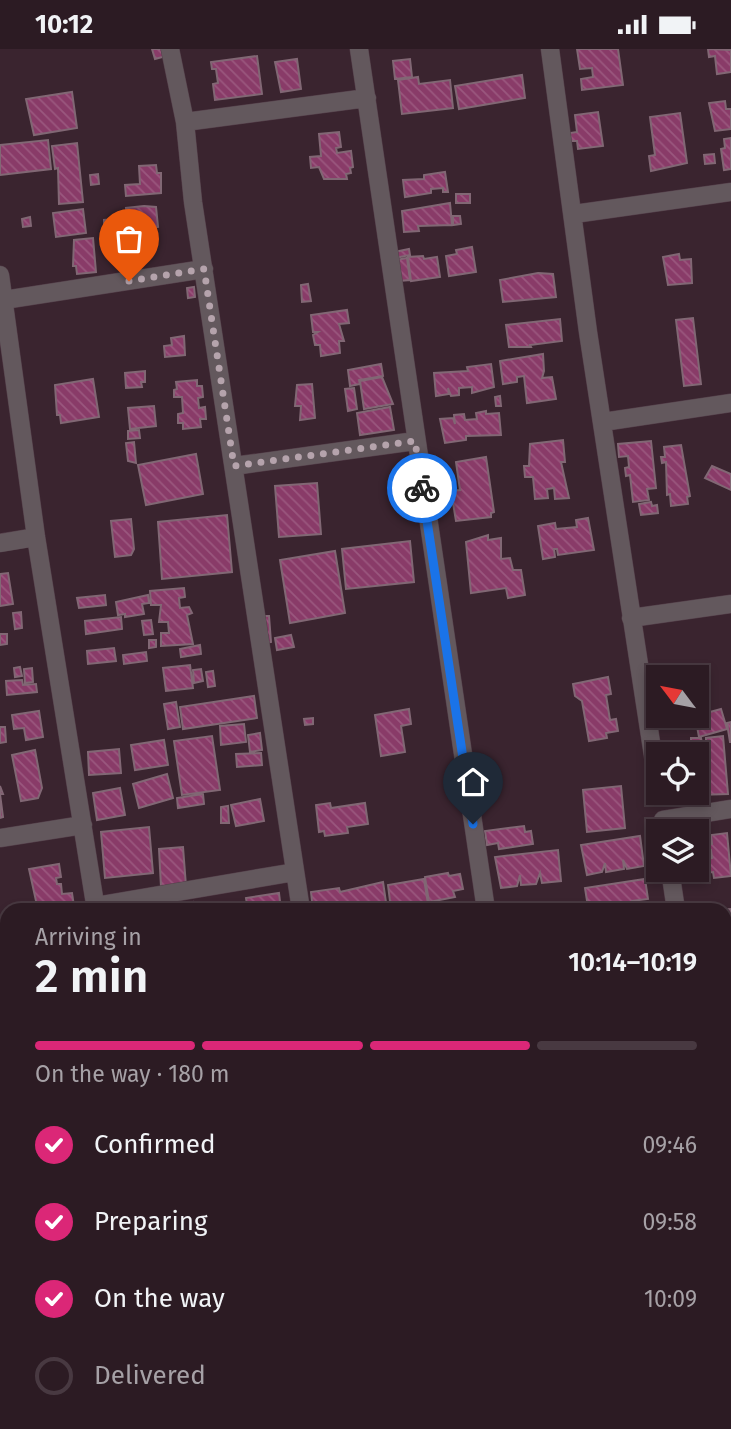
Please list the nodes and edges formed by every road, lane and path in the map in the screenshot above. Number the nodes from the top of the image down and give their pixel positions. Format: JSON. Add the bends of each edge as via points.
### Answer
{"nodes":[{"id":1,"x":170,"y":49,"type":"edge"},
{"id":2,"x":359,"y":49,"type":"edge"},
{"id":3,"x":550,"y":49,"type":"edge"},
{"id":4,"x":367,"y":97,"type":"junction"},
{"id":5,"x":185,"y":122,"type":"junction"},
{"id":6,"x":731,"y":193,"type":"edge"},
{"id":7,"x":573,"y":214,"type":"junction"},
{"id":8,"x":204,"y":269,"type":"junction"},
{"id":9,"x":0,"y":275,"type":"edge"},
{"id":10,"x":4,"y":300,"type":"junction"},
{"id":11,"x":731,"y":403,"type":"edge"},
{"id":12,"x":603,"y":422,"type":"junction"},
{"id":13,"x":415,"y":441,"type":"junction"},
{"id":14,"x":234,"y":466,"type":"junction"},
{"id":15,"x":36,"y":537,"type":"junction"},
{"id":16,"x":0,"y":543,"type":"edge"},
{"id":17,"x":731,"y":604,"type":"edge"},
{"id":18,"x":631,"y":618,"type":"junction"},
{"id":19,"x":650,"y":742,"type":"edge"},
{"id":20,"x":731,"y":809,"type":"edge"},
{"id":21,"x":689,"y":819,"type":"edge"},
{"id":22,"x":83,"y":825,"type":"junction"},
{"id":23,"x":0,"y":838,"type":"edge"},
{"id":24,"x":295,"y":872,"type":"junction"},
{"id":25,"x":672,"y":882,"type":"edge"},
{"id":26,"x":95,"y":903,"type":"edge"},
{"id":27,"x":124,"y":903,"type":"edge"},
{"id":28,"x":299,"y":903,"type":"edge"},
{"id":29,"x":485,"y":903,"type":"edge"},
{"id":30,"x":675,"y":903,"type":"edge"}],
"edges":[{"from":1,"to":5,"type":"street"},
{"from":2,"to":4,"type":"street"},
{"from":3,"to":7,"type":"street"},
{"from":4,"to":5,"type":"street"},
{"from":4,"to":13,"type":"street"},
{"from":5,"to":8,"type":"street"},
{"from":6,"to":7,"type":"street"},
{"from":7,"to":12,"type":"street"},
{"from":8,"to":10,"type":"street"},
{"from":8,"to":14,"type":"street"},
{"from":9,"to":10,"type":"street"},
{"from":10,"to":15,"type":"street"},
{"from":11,"to":12,"type":"street"},
{"from":12,"to":18,"type":"street"},
{"from":13,"to":14,"type":"street"},
{"from":13,"to":29,"type":"street"},
{"from":14,"to":24,"type":"street"},
{"from":15,"to":16,"type":"street"},
{"from":15,"to":22,"type":"street"},
{"from":17,"to":18,"type":"street"},
{"from":18,"to":19,"type":"street"},
{"from":20,"to":21,"type":"street"},
{"from":22,"to":23,"type":"street"},
{"from":22,"to":26,"type":"street"},
{"from":24,"to":27,"type":"street"},
{"from":24,"to":28,"type":"street"},
{"from":25,"to":30,"type":"street"}]}
